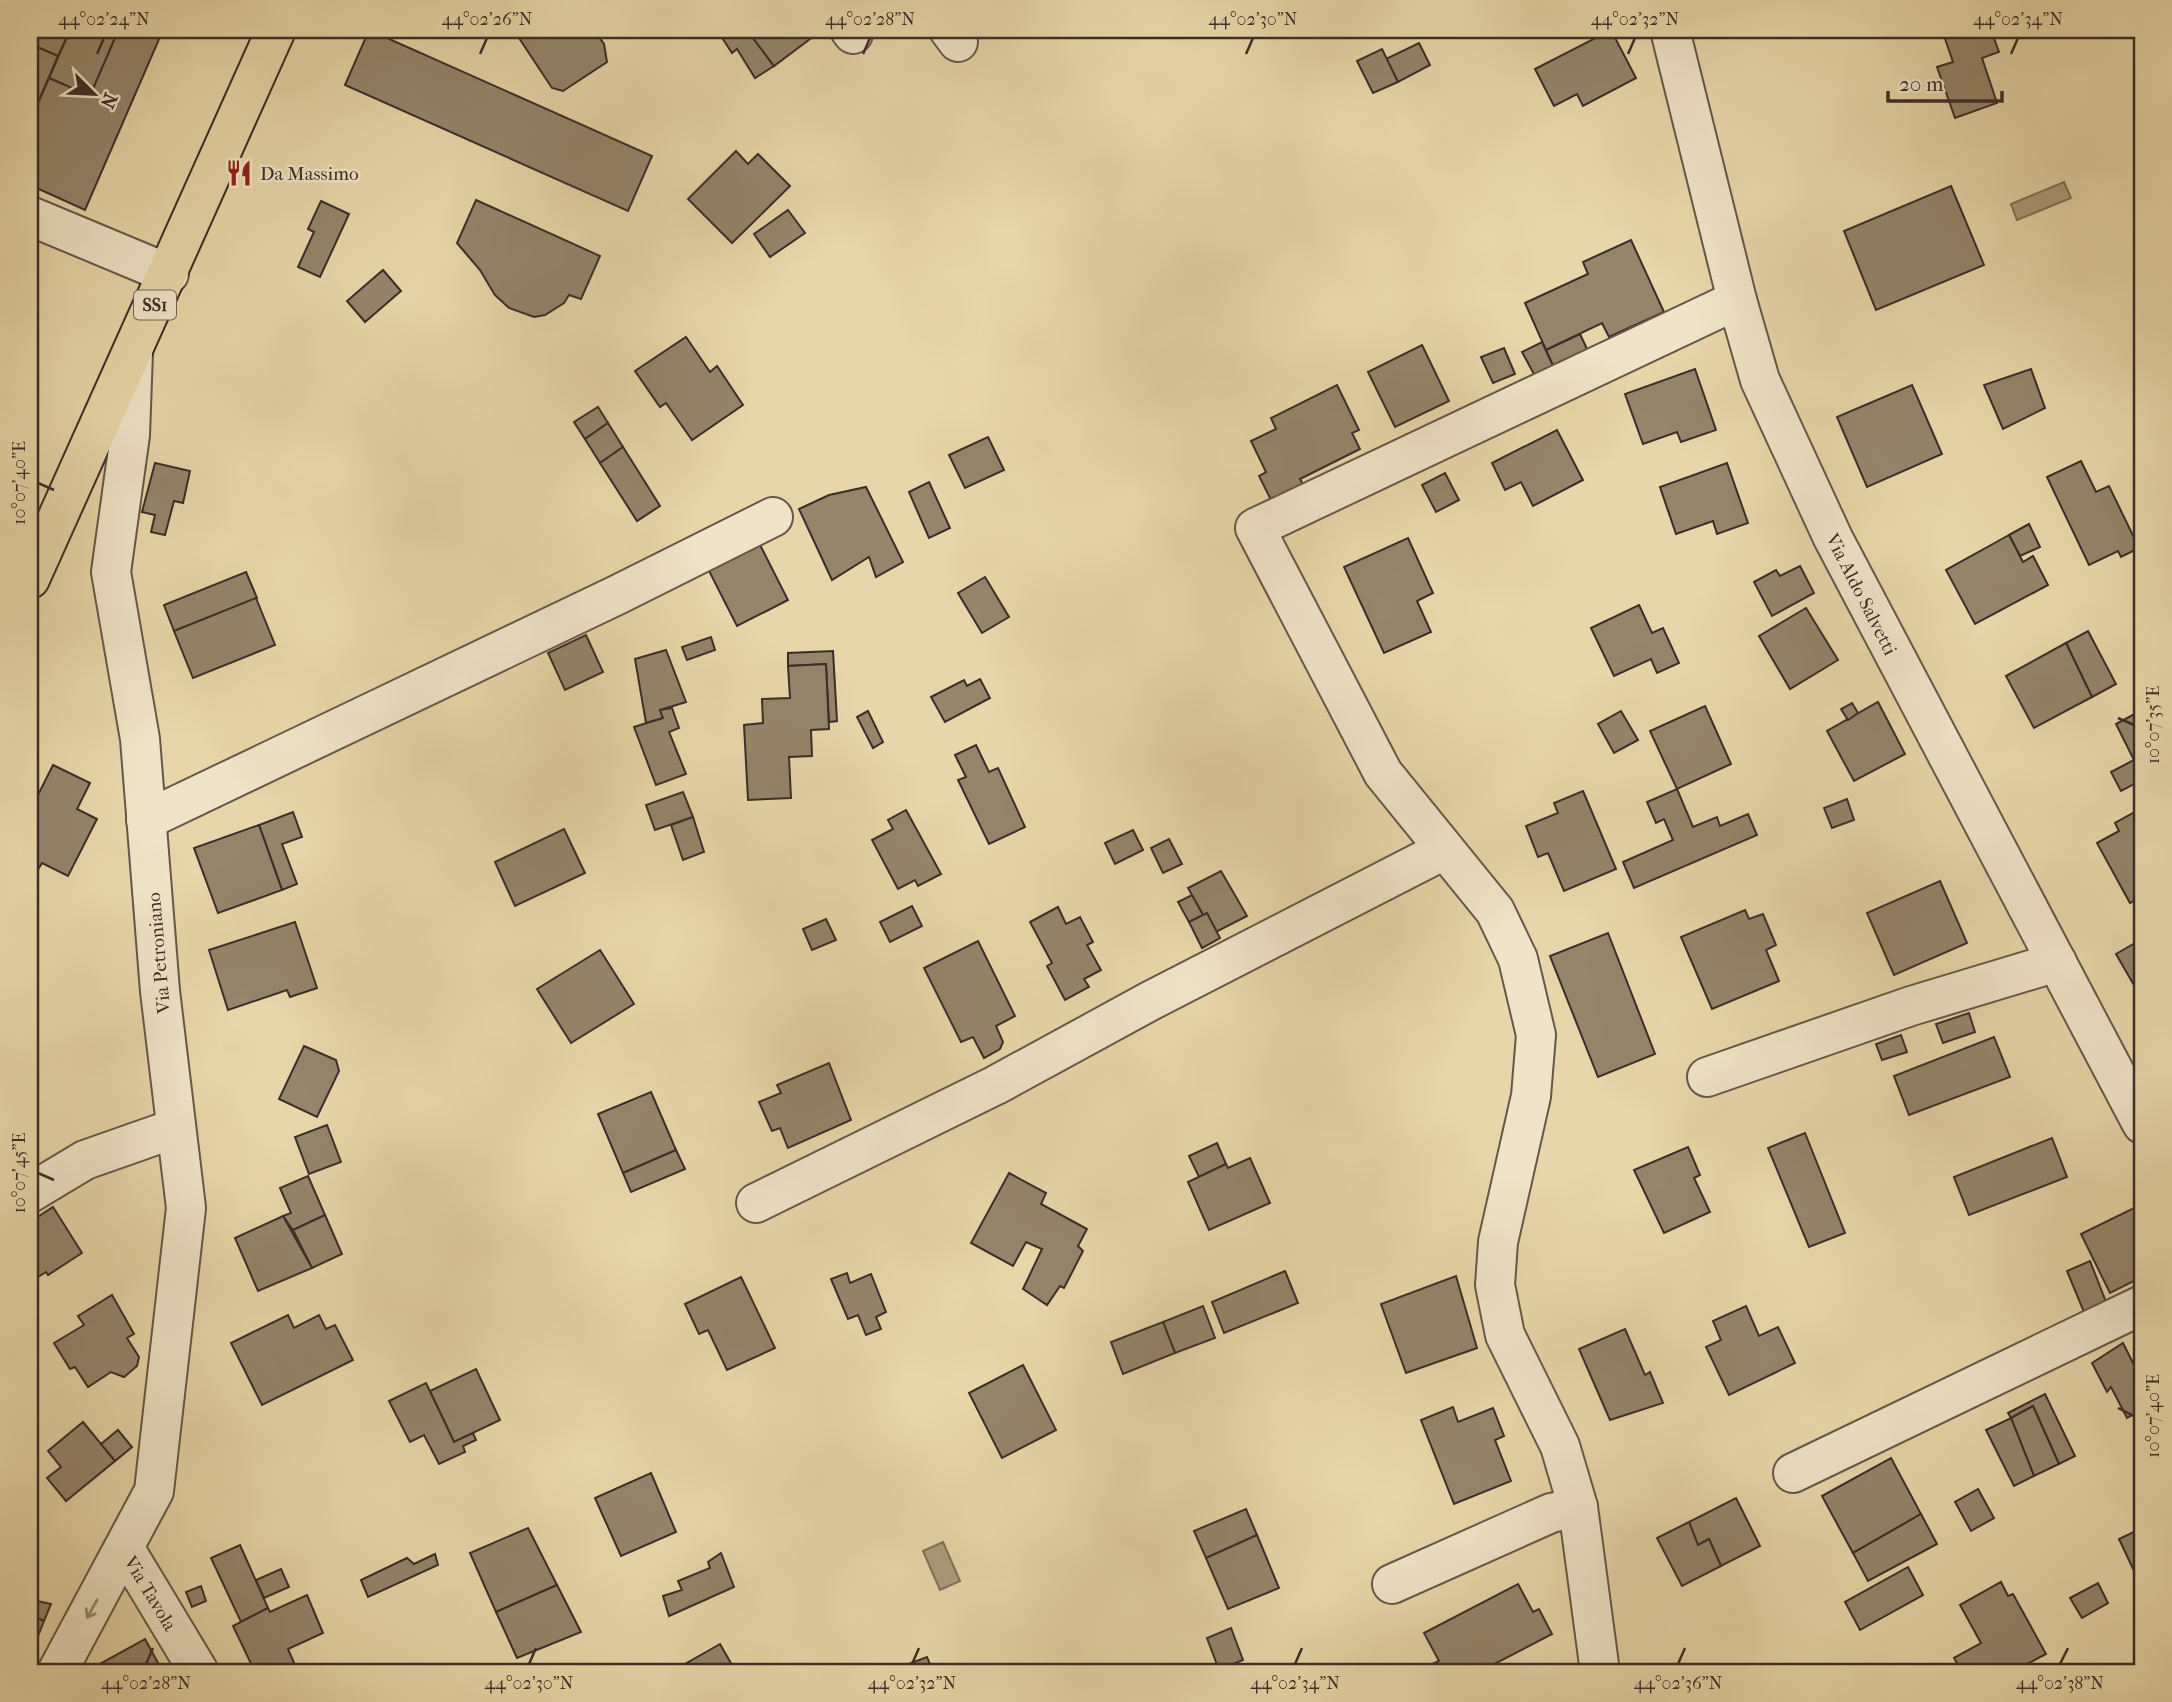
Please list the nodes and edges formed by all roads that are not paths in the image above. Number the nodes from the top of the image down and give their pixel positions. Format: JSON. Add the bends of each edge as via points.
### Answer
{"nodes":[{"id":1,"x":276,"y":30,"type":"edge"},
{"id":2,"x":1670,"y":30,"type":"edge"},
{"id":3,"x":30,"y":216,"type":"edge"},
{"id":4,"x":169,"y":274,"type":"junction"},
{"id":5,"x":1737,"y":300,"type":"junction"},
{"id":6,"x":133,"y":352,"type":"junction"},
{"id":7,"x":773,"y":517,"type":"dead end"},
{"id":8,"x":33,"y":562,"type":"edge"},
{"id":9,"x":146,"y":820,"type":"junction"},
{"id":10,"x":1444,"y":850,"type":"junction"},
{"id":11,"x":2057,"y":962,"type":"junction"},
{"id":12,"x":1707,"y":1077,"type":"dead end"},
{"id":13,"x":2142,"y":1124,"type":"edge"},
{"id":14,"x":176,"y":1128,"type":"junction"},
{"id":15,"x":30,"y":1193,"type":"edge"},
{"id":16,"x":756,"y":1203,"type":"dead end"},
{"id":17,"x":2142,"y":1305,"type":"edge"},
{"id":18,"x":1793,"y":1473,"type":"dead end"},
{"id":19,"x":1578,"y":1507,"type":"junction"},
{"id":20,"x":125,"y":1549,"type":"junction"},
{"id":21,"x":1392,"y":1584,"type":"dead end"},
{"id":22,"x":57,"y":1672,"type":"edge"},
{"id":23,"x":200,"y":1672,"type":"edge"},
{"id":24,"x":1601,"y":1672,"type":"edge"}],
"edges":[{"from":1,"to":4,"type":"main road","number":"SS1"},
{"from":2,"to":5,"type":"street","name":"Via Aldo Salvetti"},
{"from":3,"to":4,"type":"street"},
{"from":4,"to":6,"type":"main road","number":"SS1"},
{"from":5,"to":10,"type":"street","via":[[1255,528],[1383,773]]},
{"from":5,"to":11,"type":"street","name":"Via Aldo Salvetti","via":[[1760,380],[1818,508]]},
{"from":6,"to":8,"type":"main road","number":"SS1"},
{"from":6,"to":9,"type":"street","name":"Via Petroniano","via":[[130,435],[111,572],[140,739]]},
{"from":7,"to":9,"type":"street"},
{"from":9,"to":14,"type":"street","name":"Via Petroniano"},
{"from":10,"to":16,"type":"street","via":[[996,1085]]},
{"from":10,"to":19,"type":"street","via":[[1495,911],[1518,959],[1536,1035],[1531,1096],[1498,1242],[1495,1285],[1505,1335],[1560,1446]]},
{"from":11,"to":12,"type":"street","via":[[1911,1006]]},
{"from":11,"to":13,"type":"street","name":"Via Aldo Salvetti"},
{"from":14,"to":15,"type":"street","via":[[85,1160]]},
{"from":14,"to":20,"type":"street","name":"Via Petroniano","via":[[186,1208],[154,1491]]},
{"from":17,"to":18,"type":"street"},
{"from":19,"to":21,"type":"street","via":[[1551,1513]]},
{"from":19,"to":24,"type":"street"},
{"from":20,"to":22,"type":"street","name":"Via Petroniano","one_way":true},
{"from":20,"to":23,"type":"street","name":"Via Tavola"}]}
